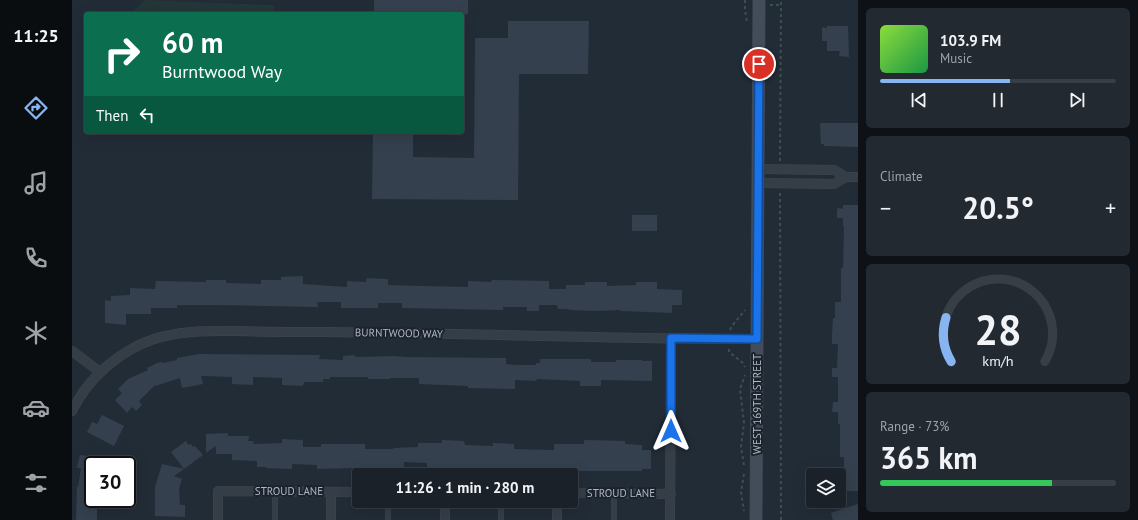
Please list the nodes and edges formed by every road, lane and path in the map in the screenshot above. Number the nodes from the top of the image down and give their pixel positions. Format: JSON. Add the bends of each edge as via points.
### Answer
{"nodes":[{"id":1,"x":745,"y":0,"type":"edge"},
{"id":2,"x":781,"y":0,"type":"edge"},
{"id":3,"x":763,"y":2,"type":"edge"},
{"id":4,"x":781,"y":5,"type":"junction"},
{"id":5,"x":747,"y":25,"type":"dead end"},
{"id":6,"x":780,"y":161,"type":"dead end"},
{"id":7,"x":758,"y":169,"type":"junction"},
{"id":8,"x":846,"y":177,"type":"junction"},
{"id":9,"x":858,"y":177,"type":"edge"},
{"id":10,"x":758,"y":183,"type":"junction"},
{"id":11,"x":780,"y":192,"type":"dead end"},
{"id":12,"x":745,"y":306,"type":"dead end"},
{"id":13,"x":671,"y":338,"type":"junction"},
{"id":14,"x":730,"y":339,"type":"junction"},
{"id":15,"x":757,"y":339,"type":"junction"},
{"id":16,"x":72,"y":351,"type":"edge"},
{"id":17,"x":100,"y":372,"type":"junction"},
{"id":18,"x":72,"y":411,"type":"edge"},
{"id":19,"x":744,"y":467,"type":"dead end"},
{"id":20,"x":744,"y":473,"type":"dead end"},
{"id":21,"x":275,"y":491,"type":"junction"},
{"id":22,"x":331,"y":492,"type":"junction"},
{"id":23,"x":352,"y":492,"type":"edge"},
{"id":24,"x":578,"y":493,"type":"edge"},
{"id":25,"x":614,"y":493,"type":"junction"},
{"id":26,"x":670,"y":494,"type":"junction"},
{"id":27,"x":388,"y":508,"type":"edge"},
{"id":28,"x":445,"y":508,"type":"edge"},
{"id":29,"x":501,"y":508,"type":"edge"},
{"id":30,"x":557,"y":508,"type":"edge"},
{"id":31,"x":745,"y":515,"type":"dead end"},
{"id":32,"x":218,"y":520,"type":"edge"},
{"id":33,"x":275,"y":520,"type":"edge"},
{"id":34,"x":331,"y":520,"type":"edge"},
{"id":35,"x":388,"y":520,"type":"edge"},
{"id":36,"x":445,"y":520,"type":"edge"},
{"id":37,"x":501,"y":520,"type":"edge"},
{"id":38,"x":557,"y":520,"type":"edge"},
{"id":39,"x":614,"y":520,"type":"edge"},
{"id":40,"x":670,"y":520,"type":"edge"},
{"id":41,"x":756,"y":520,"type":"edge"},
{"id":42,"x":781,"y":520,"type":"edge"}],
"edges":[{"from":1,"to":5,"type":"path"},
{"from":2,"to":4,"type":"path"},
{"from":3,"to":4,"type":"path"},
{"from":3,"to":7,"type":"street","name":"WEST 169TH STREET"},
{"from":4,"to":6,"type":"path"},
{"from":7,"to":8,"type":"street","via":[[834,170]]},
{"from":7,"to":10,"type":"street","name":"WEST 169TH STREET"},
{"from":8,"to":9,"type":"street"},
{"from":8,"to":10,"type":"street","via":[[834,184]]},
{"from":10,"to":15,"type":"street","name":"WEST 169TH STREET"},
{"from":11,"to":42,"type":"path"},
{"from":12,"to":14,"type":"path","via":[[745,311],[730,328]]},
{"from":13,"to":14,"type":"street","name":"BURNTWOOD WAY"},
{"from":13,"to":17,"type":"street","name":"BURNTWOOD WAY","via":[[188,332],[154,339],[119,358]]},
{"from":13,"to":26,"type":"street"},
{"from":14,"to":15,"type":"street","name":"BURNTWOOD WAY"},
{"from":14,"to":19,"type":"path","via":[[729,352],[743,363],[746,370],[740,388],[744,423],[741,447]]},
{"from":15,"to":41,"type":"street","name":"WEST 169TH STREET"},
{"from":16,"to":17,"type":"street"},
{"from":17,"to":18,"type":"street","name":"BURNTWOOD WAY"},
{"from":20,"to":31,"type":"path","via":[[741,492]]},
{"from":21,"to":22,"type":"street","name":"STROUD LANE"},
{"from":21,"to":32,"type":"street","name":"STROUD LANE","via":[[218,491]]},
{"from":21,"to":33,"type":"lane"},
{"from":22,"to":23,"type":"street","name":"STROUD LANE"},
{"from":22,"to":34,"type":"street"},
{"from":24,"to":25,"type":"street","name":"STROUD LANE"},
{"from":25,"to":26,"type":"street","name":"STROUD LANE"},
{"from":25,"to":39,"type":"lane"},
{"from":26,"to":40,"type":"street"},
{"from":27,"to":35,"type":"lane"},
{"from":28,"to":36,"type":"street"},
{"from":29,"to":37,"type":"lane"},
{"from":30,"to":38,"type":"street"}]}
